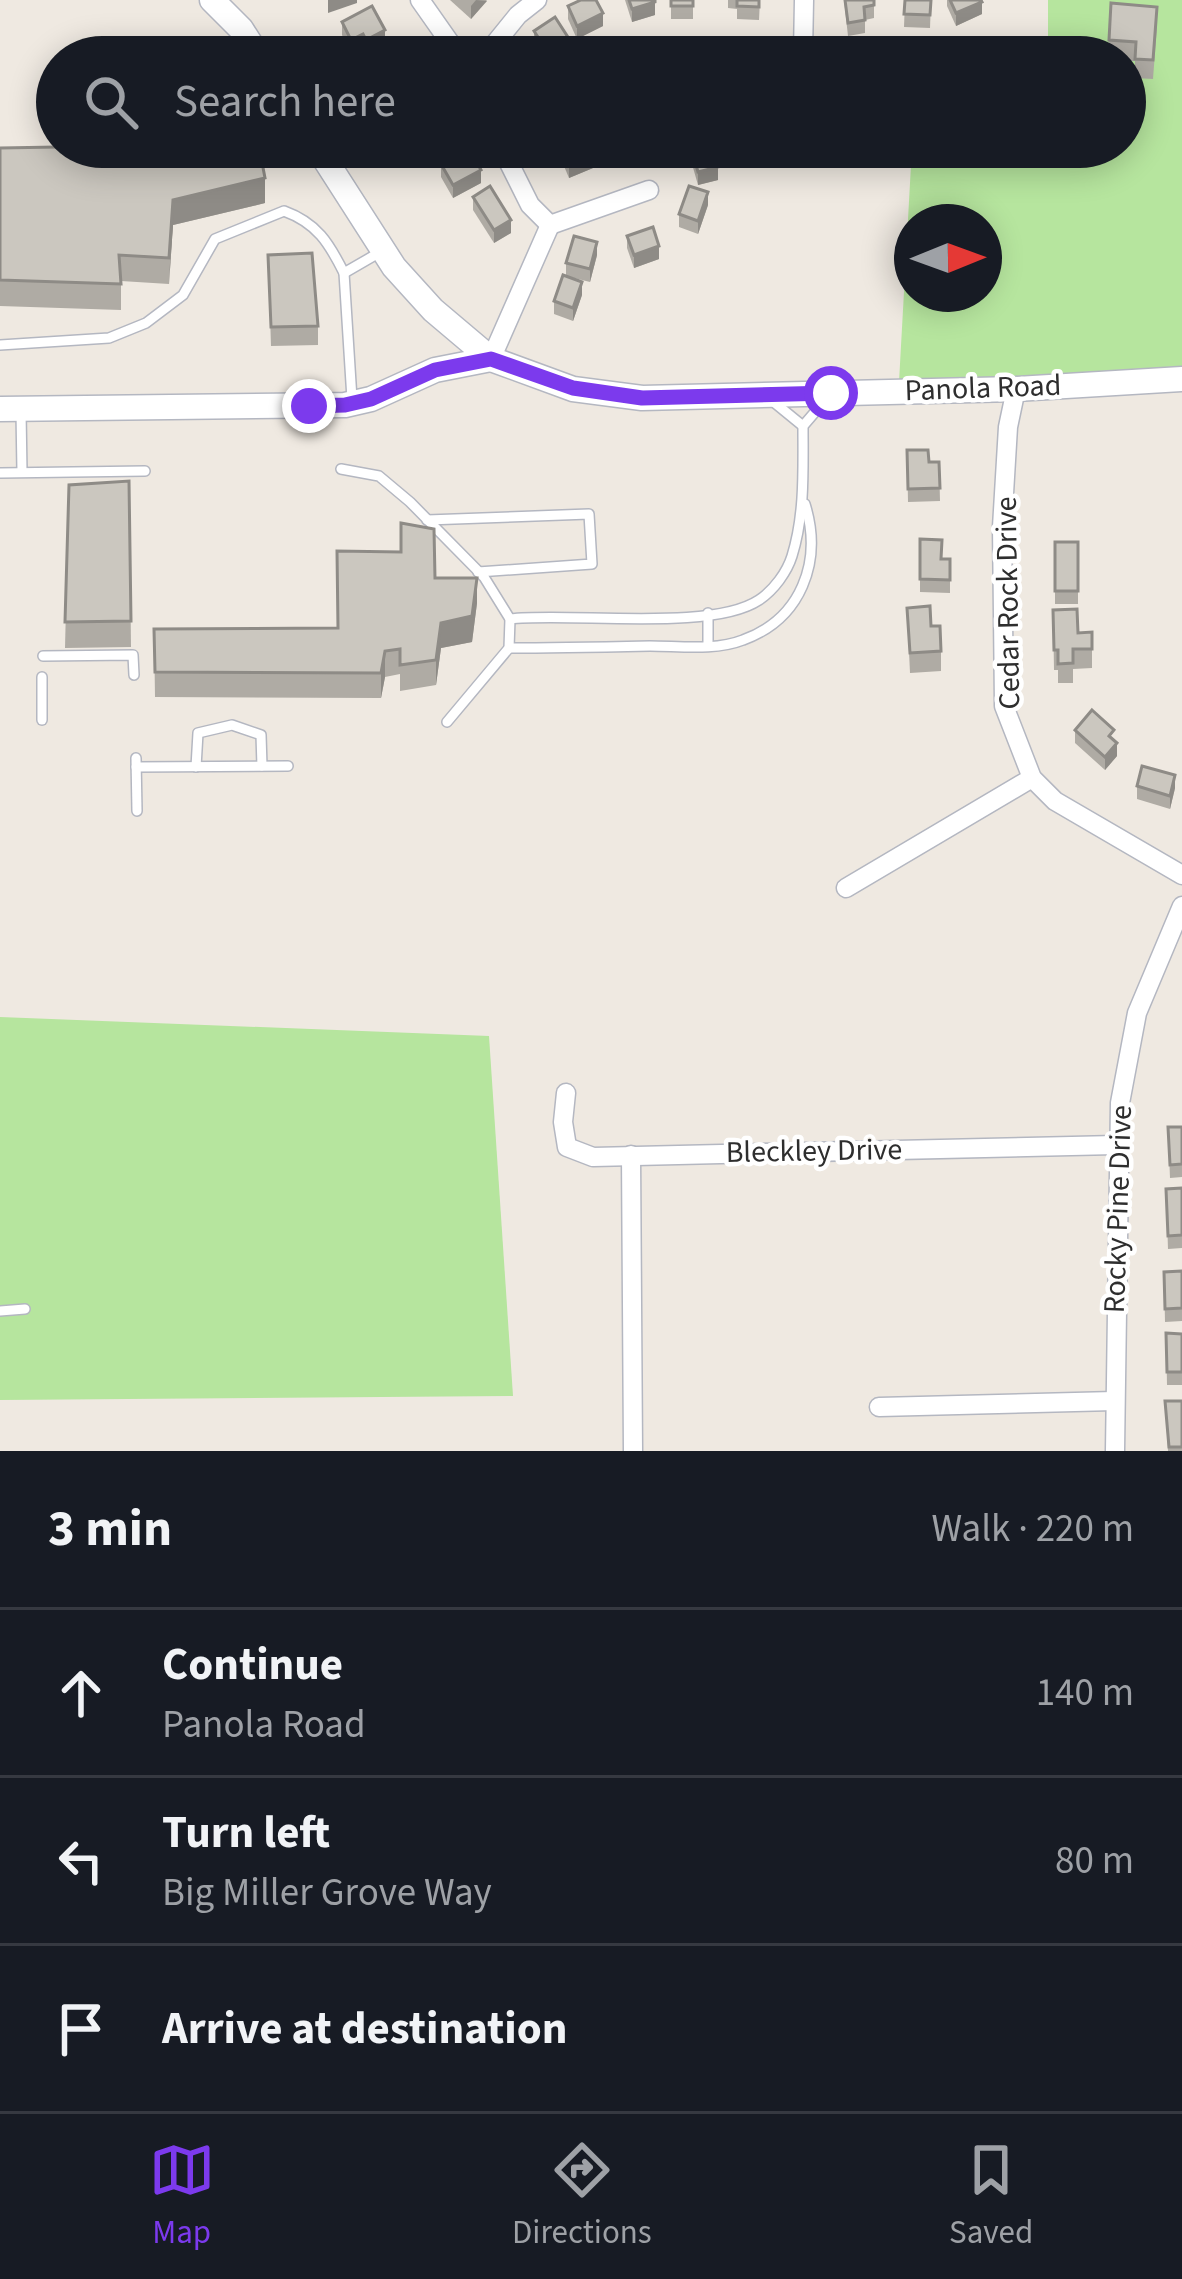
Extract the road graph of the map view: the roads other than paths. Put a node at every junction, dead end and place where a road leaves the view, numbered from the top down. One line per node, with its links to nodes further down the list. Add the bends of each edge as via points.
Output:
1 (212, 0): 5 (main road)
2 (420, 0): 6 (street)
3 (537, 0): 7 (street)
4 (805, 0): 8 (street)
5 (246, 36)
6 (445, 36)
7 (501, 36)
8 (804, 36)
9 (330, 168): 13 (main road, Panola Road)
10 (512, 168): 12 (street)
11 (649, 190): 12 (street)
12 (550, 225): 17 (street)
13 (383, 250): 14 (lane); 15 (main road, Panola Road)
14 (344, 273): 16 (lane, via 327,239 284,211 215,239 183,295 146,322 109,338); 23 (lane)
15 (455, 328): 17 (main road, Panola Road); 18 (main road)
16 (0, 345)
17 (491, 359): 18 (main road); 22 (main road, Panola Road, via 619,395)
18 (435, 370): 23 (main road)
19 (1182, 379): 20 (main road, Panola Road)
20 (1016, 388): 21 (main road, Panola Road); 45 (street, Cedar Rock Drive, via 1002,527 1004,706)
21 (831, 393): 22 (main road, Panola Road); 25 (lane)
22 (766, 395): 25 (lane)
23 (353, 403): 24 (main road)
24 (11, 409): 28 (lane)
25 (803, 427): 30 (lane)
26 (341, 470): 31 (lane, via 379,476)
27 (146, 471): 28 (lane)
28 (22, 472): 29 (lane)
29 (1, 473)
30 (803, 500): 33 (lane, via 792,559 778,582 758,601); 35 (lane, via 812,526 810,568 796,602 772,627)
31 (427, 520): 32 (lane); 32 (lane, via 590,514 592,564)
32 (478, 572): 34 (lane)
33 (708, 614): 34 (lane); 35 (lane)
34 (510, 619): 36 (lane)
35 (708, 646): 36 (lane)
36 (509, 648): 41 (lane)
37 (43, 656): 38 (lane, via 133,655)
38 (134, 675)
39 (42, 677): 40 (lane)
40 (42, 720)
41 (448, 722)
42 (196, 766): 43 (lane); 43 (lane, via 198,734 232,724 261,735); 46 (lane, via 136,763)
43 (262, 766): 44 (lane)
44 (288, 766)
45 (1032, 778): 47 (street, via 1055,801); 48 (street)
46 (137, 812)
47 (1182, 875)
48 (846, 888)
49 (1182, 905): 51 (street, Rocky Pine Drive, via 1137,1013)
50 (566, 1093): 52 (street, Bleckley Drive, via 567,1147 593,1157)
51 (1116, 1145): 52 (street, Bleckley Drive); 55 (street, Rocky Pine Drive)
52 (631, 1155): 57 (street)
53 (25, 1309): 54 (lane)
54 (0, 1311)
55 (1114, 1401): 56 (street); 58 (street, Rocky Pine Drive)
56 (879, 1406)
57 (633, 1451)
58 (1115, 1451)

